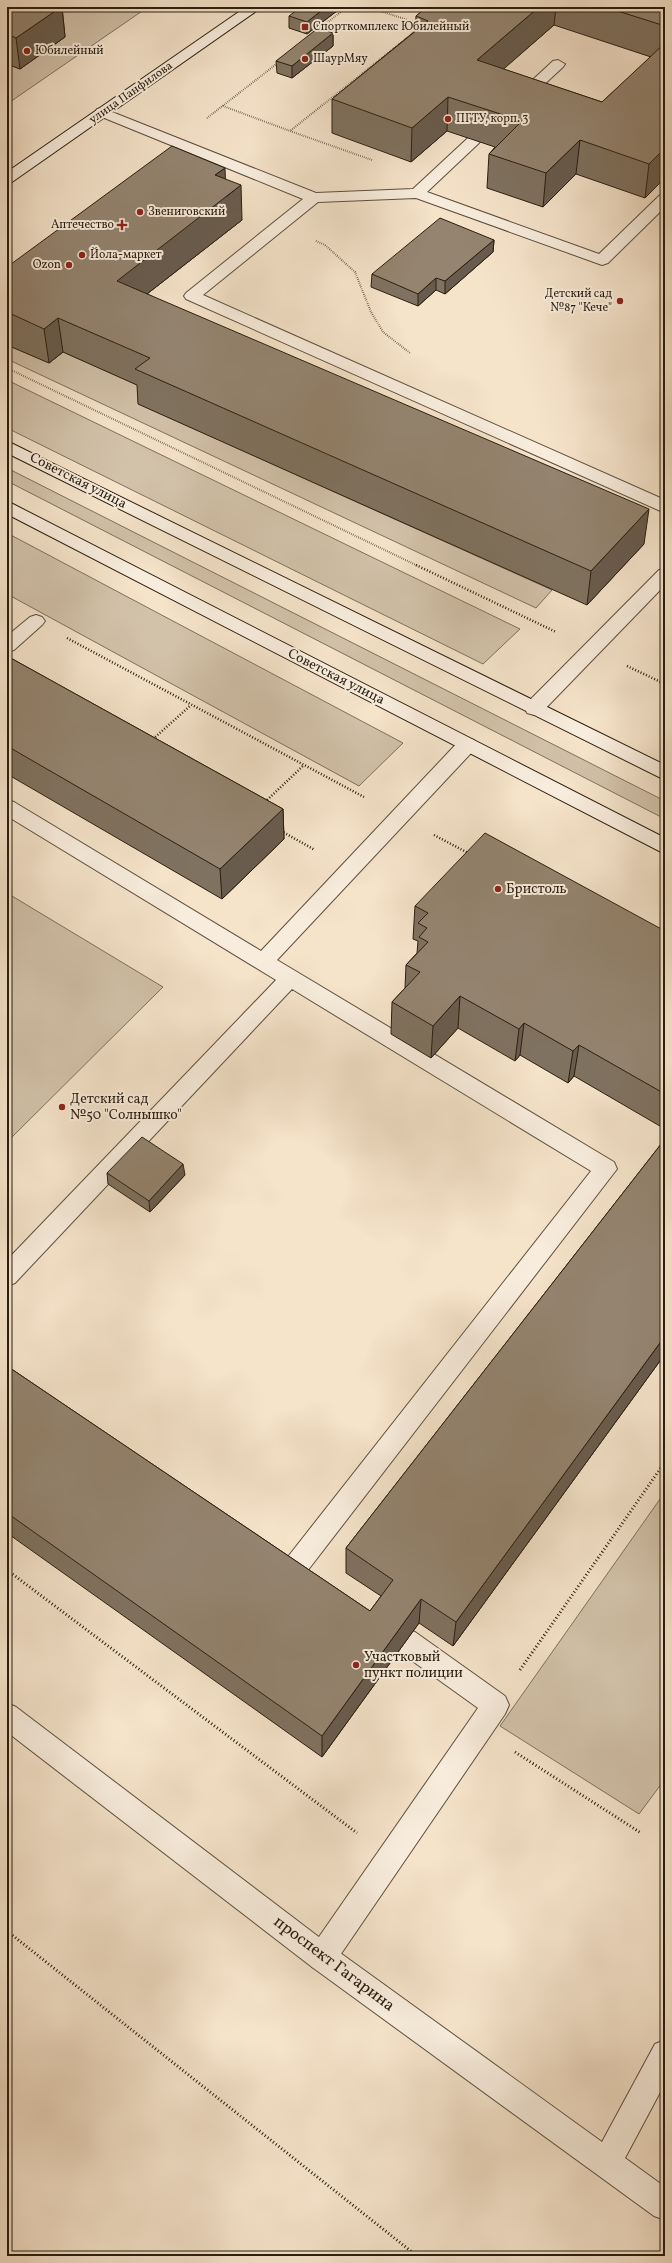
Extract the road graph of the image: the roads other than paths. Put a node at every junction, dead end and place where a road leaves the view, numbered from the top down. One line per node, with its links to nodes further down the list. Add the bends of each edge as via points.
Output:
1 (255, 7): 4 (main road, улица Панфилова)
2 (558, 64): 3 (main road)
3 (511, 107)
4 (102, 112): 6 (main road, улица Панфилова); 8 (main road)
5 (474, 140): 7 (main road)
6 (7, 179)
7 (417, 193): 8 (main road); 9 (main road, via 602,260)
8 (314, 198): 12 (main road, via 192,296)
9 (665, 198)
10 (7, 446): 16 (main road, Советская улица)
11 (7, 507): 17 (main road, Советская улица)
12 (665, 508)
13 (665, 574): 16 (main road)
14 (36, 622): 15 (main road)
15 (7, 646)
16 (534, 708): 18 (main road, Советская улица)
17 (467, 745): 20 (main road, Советская улица); 21 (main road)
18 (665, 773)
19 (7, 806): 21 (main road)
20 (665, 847)
21 (263, 962): 22 (main road)
22 (290, 978): 23 (main road); 24 (main road, via 606,1169 305,1572)
23 (7, 1276)
24 (276, 1552)
25 (406, 1642): 27 (main road, via 496,1705)
26 (7, 1716): 27 (main road, проспект Гагарина)
27 (322, 1956): 29 (main road, проспект Гагарина)
28 (665, 2054): 29 (main road)
29 (607, 2163): 30 (main road, проспект Гагарина)
30 (665, 2205)

